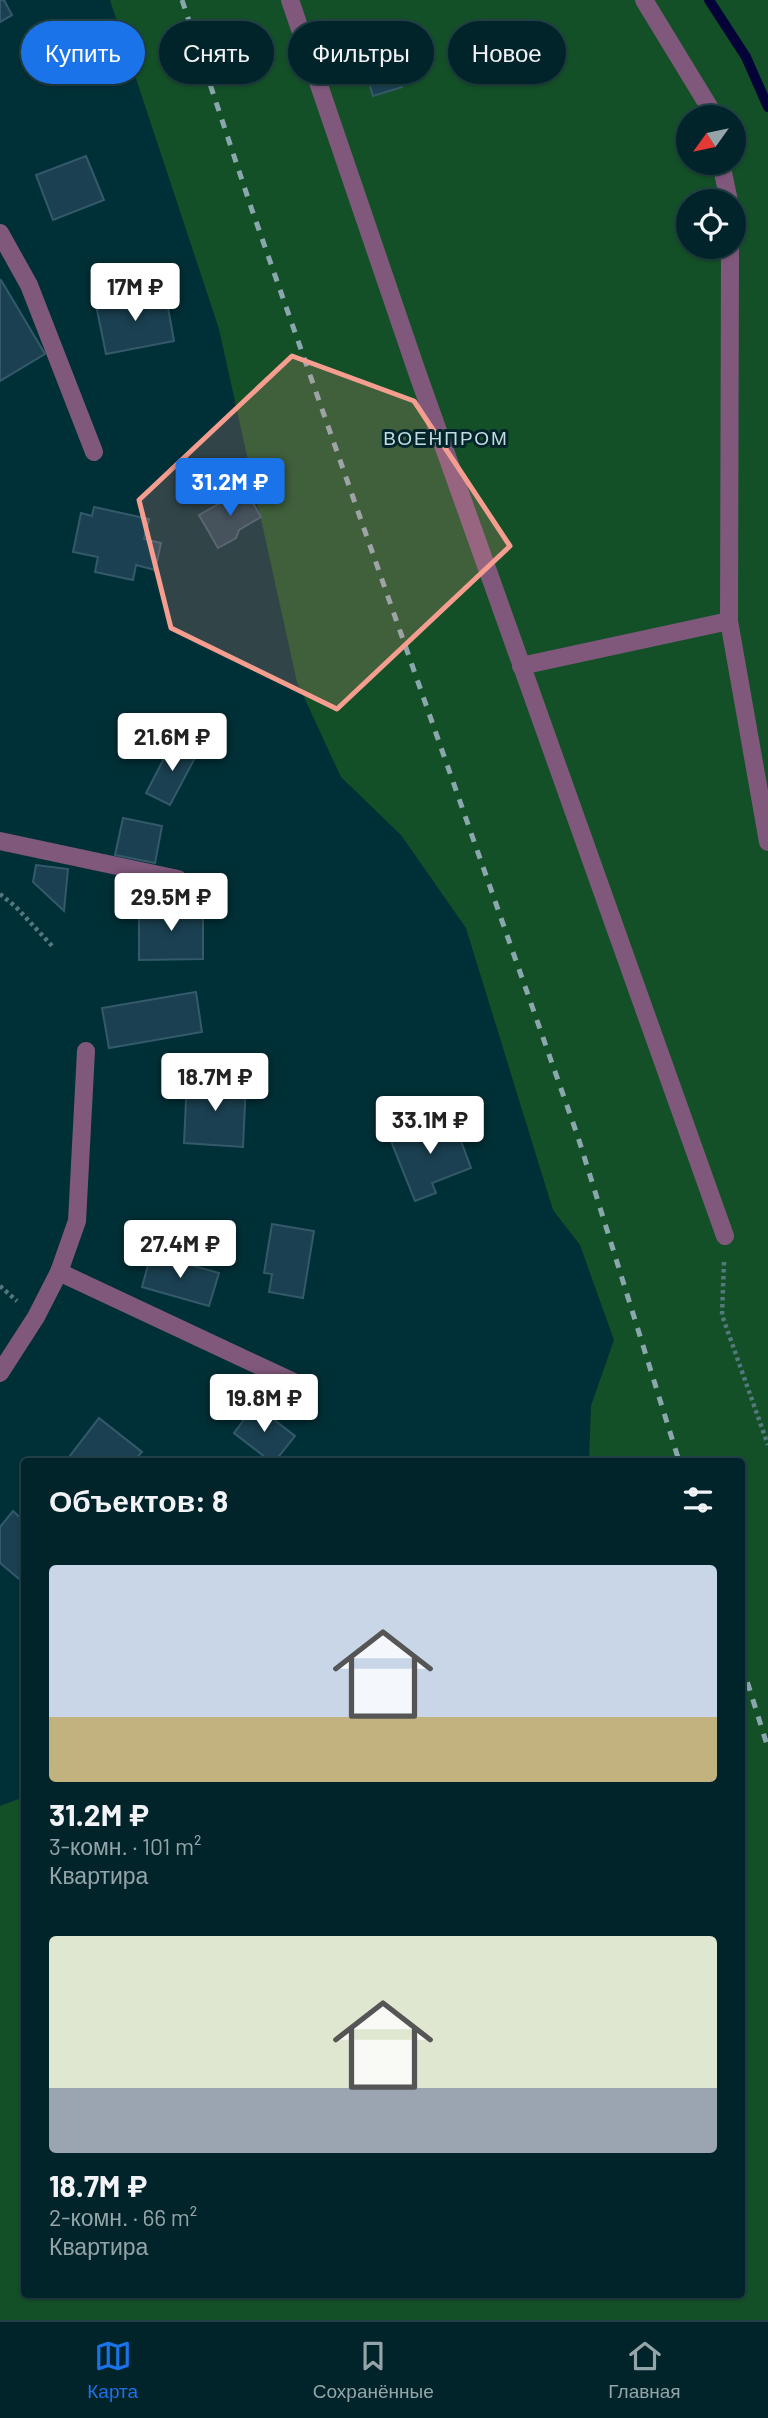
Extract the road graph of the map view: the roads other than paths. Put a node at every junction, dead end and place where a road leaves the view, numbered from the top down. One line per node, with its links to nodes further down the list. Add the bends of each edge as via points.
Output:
1 (290, 0): 8 (lane)
2 (643, 0): 3 (lane)
3 (708, 105)
4 (0, 233): 6 (lane, via 29,285)
5 (730, 259): 7 (lane)
6 (94, 452)
7 (729, 621): 8 (lane); 10 (lane)
8 (521, 666): 13 (lane)
9 (0, 841): 11 (lane)
10 (768, 842)
11 (178, 879)
12 (86, 1051): 14 (lane, via 77,1221)
13 (724, 1236)
14 (59, 1272): 15 (lane); 16 (lane)
15 (0, 1373)
16 (300, 1385)

